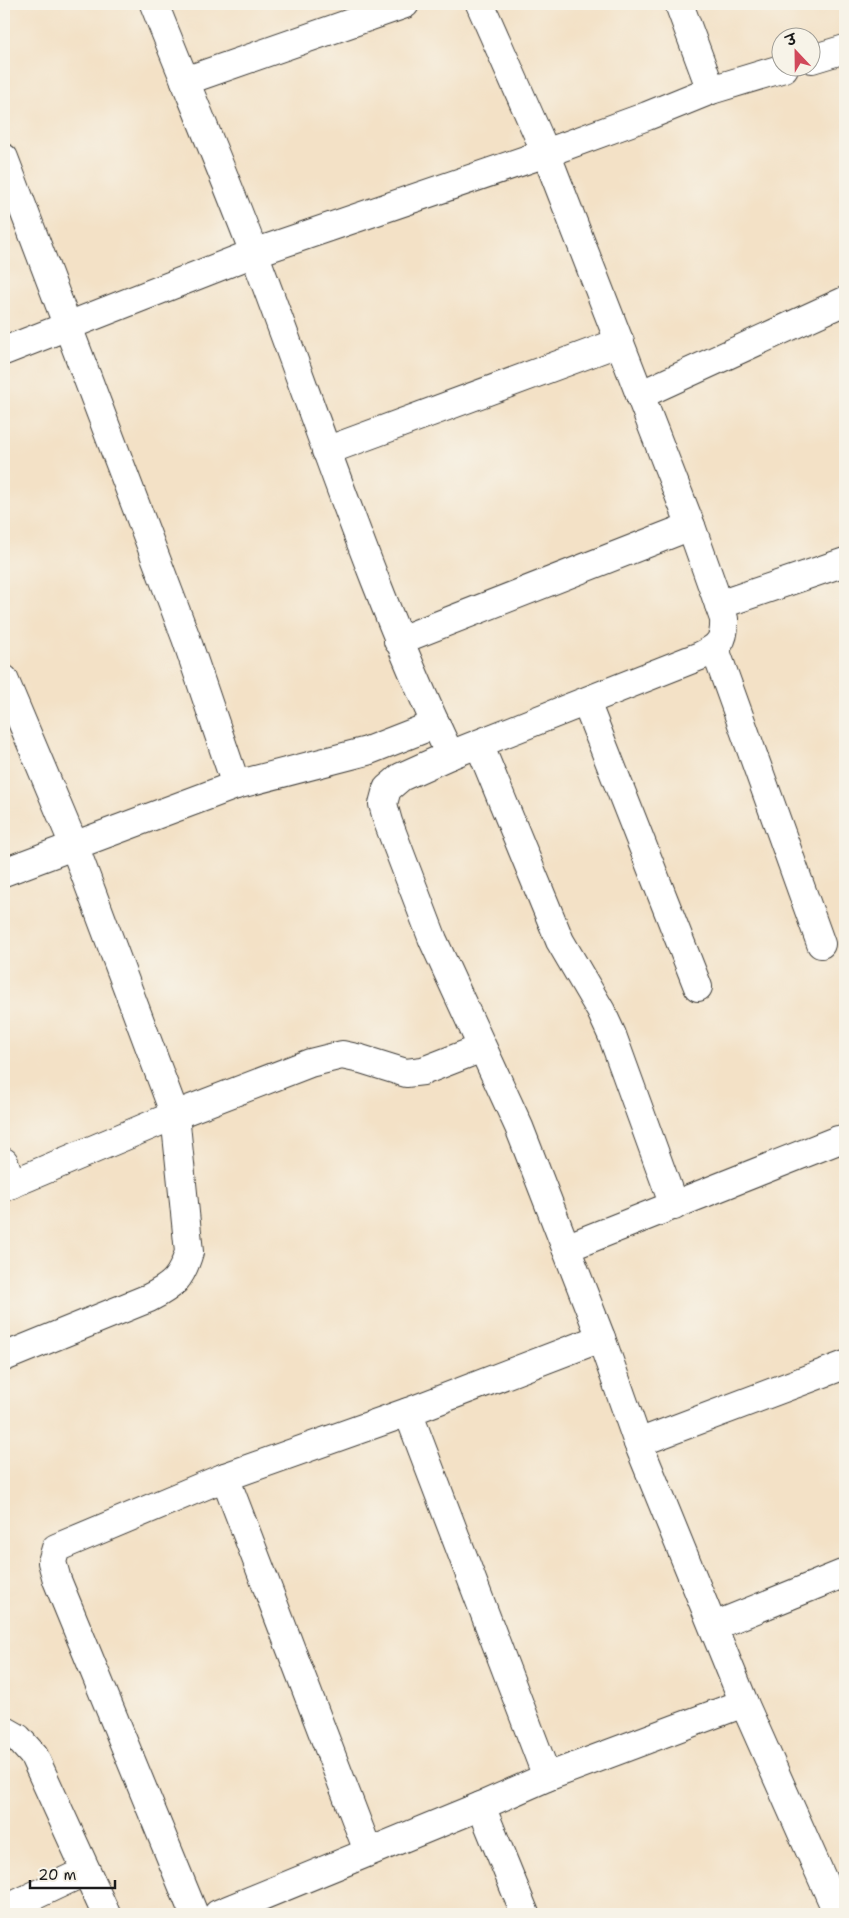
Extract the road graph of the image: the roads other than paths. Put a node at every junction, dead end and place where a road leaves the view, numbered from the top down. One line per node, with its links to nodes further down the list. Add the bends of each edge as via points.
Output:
1 (154, 4): 8 (street)
2 (405, 4): 8 (street)
3 (480, 4): 10 (street)
4 (679, 4): 9 (street)
5 (845, 48): 6 (street)
6 (822, 56)
7 (772, 72): 9 (street)
8 (185, 82): 12 (street)
9 (711, 90): 10 (street)
10 (546, 153): 12 (street); 15 (street)
11 (4, 158): 14 (street)
12 (254, 253): 14 (street); 18 (street)
13 (845, 301): 17 (street)
14 (66, 325): 16 (street); 29 (street, via 186,638)
15 (620, 342): 17 (street); 18 (street)
16 (4, 351)
17 (640, 395): 19 (street)
18 (326, 451): 22 (street)
19 (691, 526): 21 (street); 22 (street)
20 (845, 562): 21 (street)
21 (719, 605): 23 (street, via 725,634)
22 (398, 641): 26 (street)
23 (715, 649): 25 (street); 32 (street)
24 (4, 678): 30 (street)
25 (586, 702): 27 (street); 33 (street)
26 (436, 724): 28 (street); 29 (street, via 366,751)
27 (479, 744): 28 (street); 38 (street, via 560,941 612,1035)
28 (450, 755): 34 (street, via 401,777 387,789 384,804 433,940)
29 (236, 785): 30 (street)
30 (74, 845): 31 (street); 35 (street)
31 (4, 872)
32 (820, 944)
33 (698, 987)
34 (482, 1048): 35 (street, via 423,1071 406,1073 342,1055 310,1063); 39 (street, via 519,1127)
35 (175, 1115): 37 (street); 41 (street, via 190,1252 184,1269 171,1286 149,1298)
36 (838, 1140): 38 (street)
37 (7, 1178)
38 (674, 1206): 39 (street)
39 (566, 1248): 40 (street)
40 (601, 1338): 43 (street); 44 (street)
41 (4, 1357)
42 (845, 1365): 44 (street)
43 (408, 1412): 45 (street); 50 (street)
44 (638, 1443): 47 (street)
45 (225, 1477): 52 (street); 56 (street, via 56,1548 52,1562)
46 (845, 1573): 47 (street)
47 (714, 1626): 48 (street)
48 (744, 1703): 50 (street); 59 (street)
49 (4, 1730): 53 (street, via 18,1738 34,1756)
50 (547, 1777): 51 (street)
51 (481, 1806): 52 (street); 58 (street)
52 (368, 1851): 57 (street)
53 (86, 1872): 54 (street); 55 (street)
54 (4, 1910)
55 (106, 1914)
56 (194, 1914)
57 (218, 1914)
58 (524, 1914)
59 (838, 1914)

